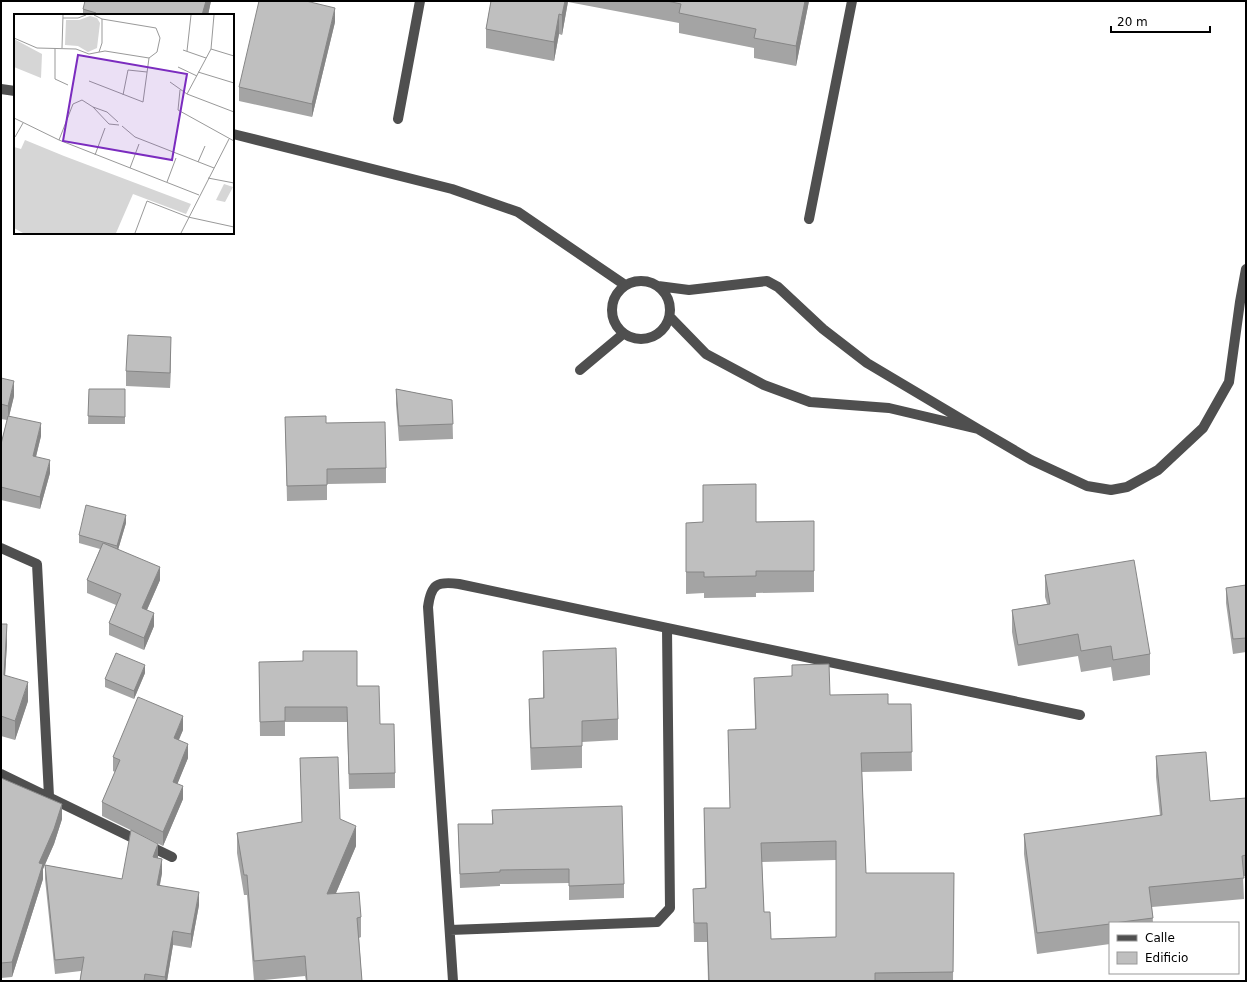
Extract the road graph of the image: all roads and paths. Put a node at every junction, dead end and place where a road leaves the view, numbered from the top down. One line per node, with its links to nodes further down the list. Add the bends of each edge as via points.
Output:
1 (420, 1): 5 (street)
2 (852, 1): 7 (street)
3 (1, 89): 4 (street)
4 (14, 91)
5 (398, 119)
6 (234, 134): 9 (street, via 452,189 518,212)
7 (809, 219)
8 (1246, 269): 14 (street, via 1229,382 1203,428 1158,470 1126,487 1111,490 1088,486 1031,460)
9 (625, 284): 10 (street, via 636,281); 12 (street, via 612,303 611,315 615,326)
10 (658, 286): 11 (street, via 668,300); 14 (street, via 689,290 767,281 778,287 822,329 867,363)
11 (670, 317): 12 (street, via 665,328 656,336 633,339); 14 (street, via 706,354 764,385 810,402 889,408)
12 (623, 334): 13 (street)
13 (580, 370)
14 (978, 429)
15 (1, 548): 19 (street, via 37,564)
16 (667, 628): 17 (street); 21 (street, via 670,908 657,922); 21 (street, via 459,584 442,584 431,591 428,607)
17 (1080, 715)
18 (1, 774): 19 (street)
19 (48, 796): 20 (street)
20 (172, 858)
21 (450, 930): 22 (street)
22 (453, 981)

